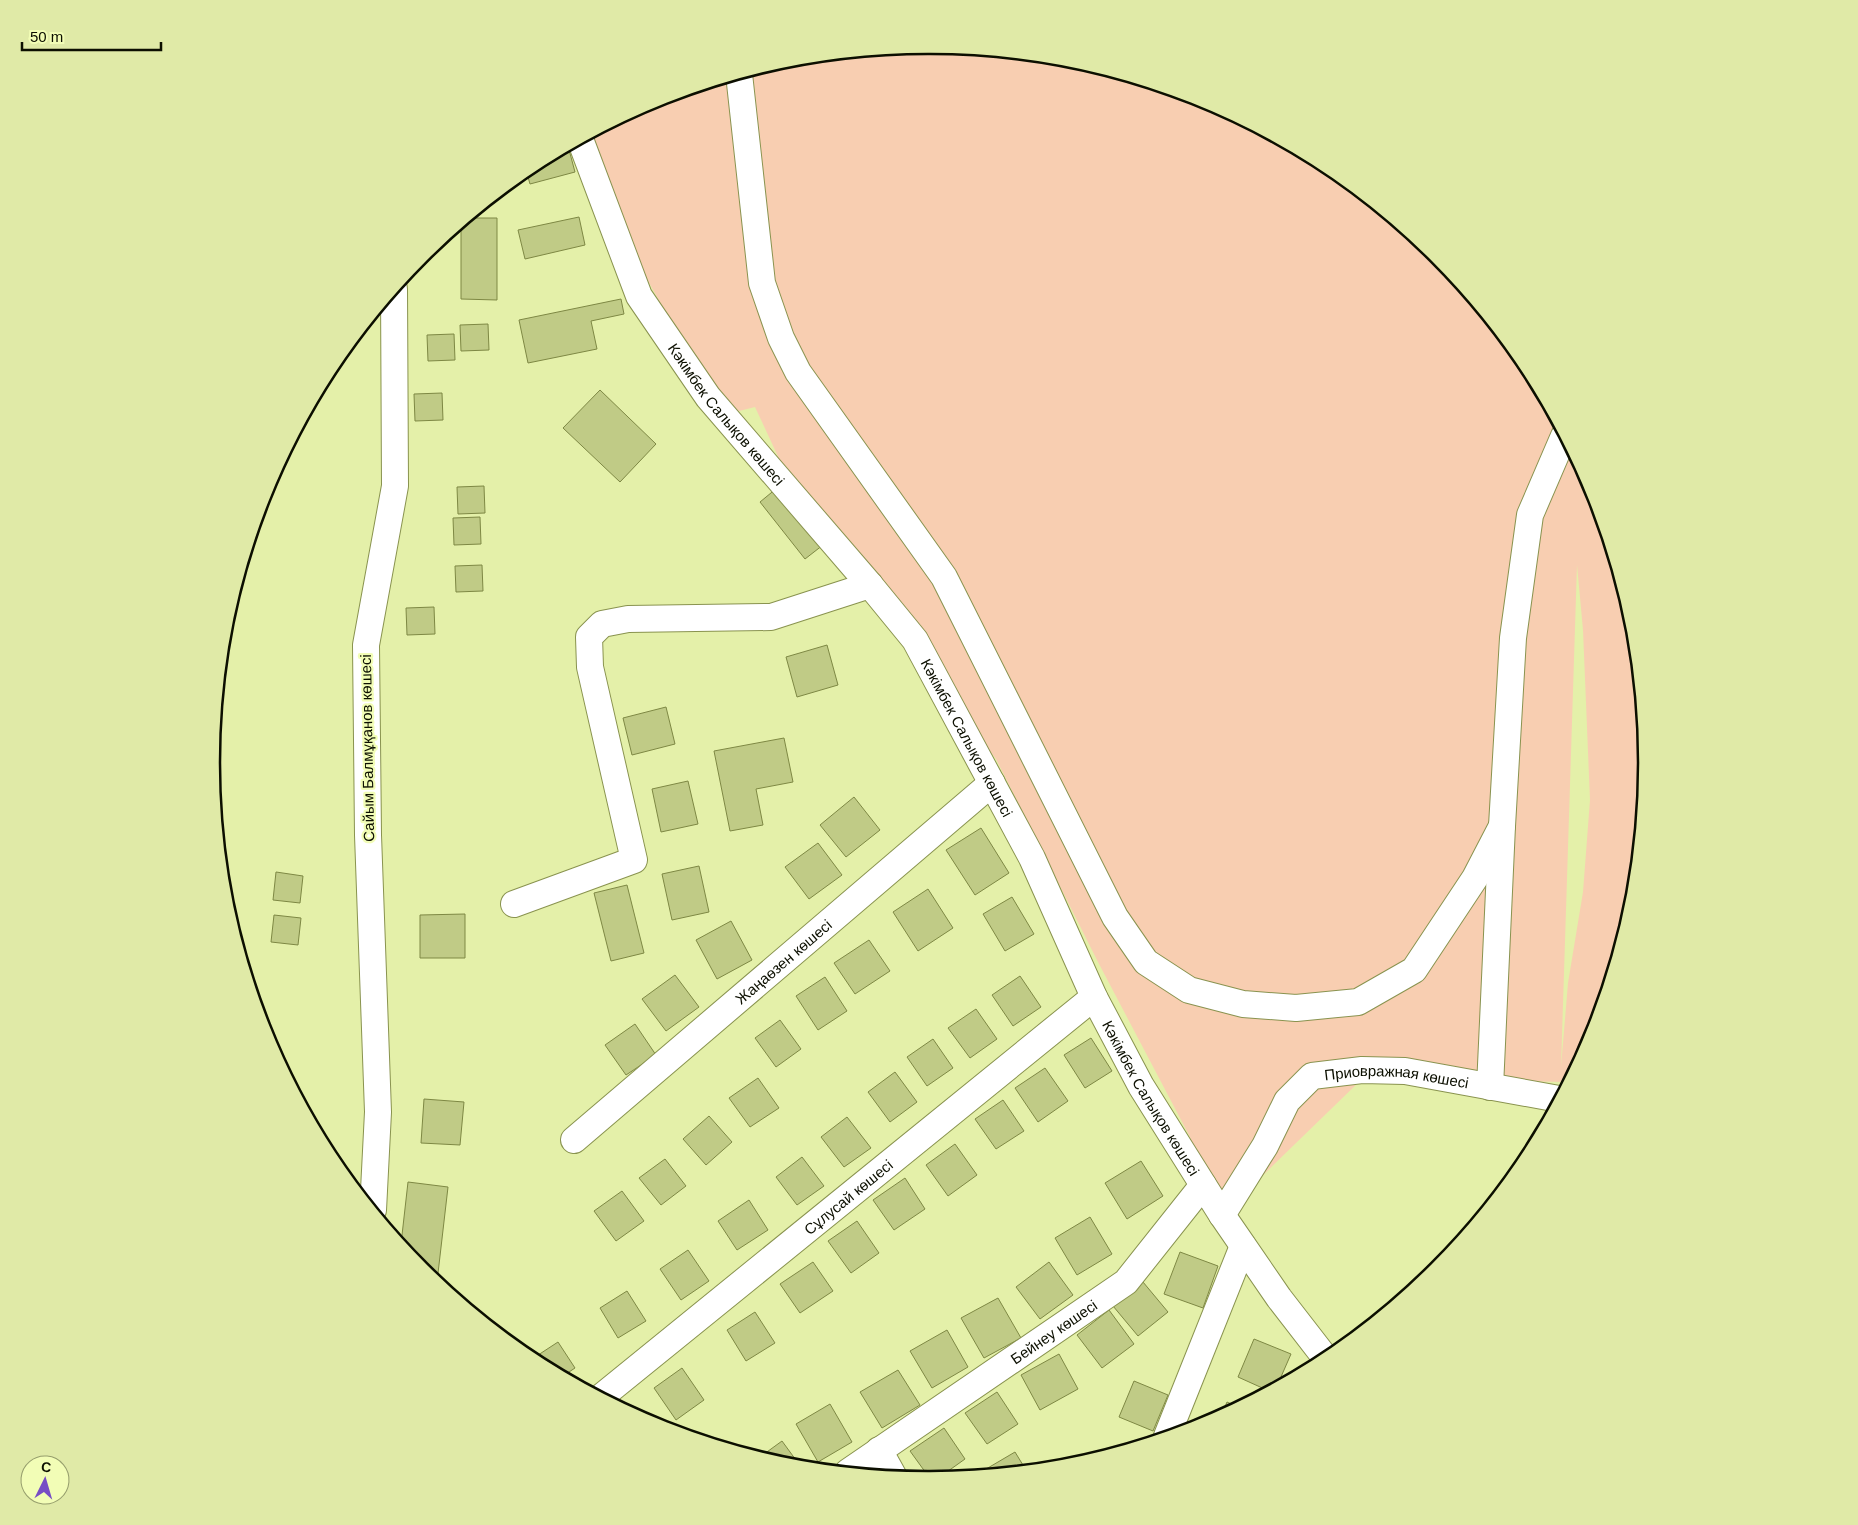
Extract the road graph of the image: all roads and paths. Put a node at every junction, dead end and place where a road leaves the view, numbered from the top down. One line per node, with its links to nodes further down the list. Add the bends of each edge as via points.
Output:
1 (740, 80): 7 (street, via 762,284 781,338 798,372 944,577 1115,917 1146,962 1189,990 1243,1004 1296,1008 1358,1002 1414,970 1475,878)
2 (582, 145): 5 (street, Кәкімбек Салықов көшесі, via 639,296 708,397)
3 (394, 297): 14 (street, Сайым Балмұқанов көшесі, via 395,486 366,645 368,835 378,1112)
4 (1561, 442): 7 (street, via 1530,514 1513,638)
5 (870, 585): 6 (street, Кәкімбек Салықов көшесі, via 915,640); 8 (street, via 771,617 628,619 602,624 589,637 590,667 634,860)
6 (992, 783): 9 (street, Кәкімбек Салықов көшесі, via 1032,858); 12 (street, Жаңаөзен көшесі)
7 (1502, 826): 10 (street)
8 (514, 904)
9 (1094, 997): 13 (street, Кәкімбек Салықов көшесі, via 1141,1086); 18 (street, Сұлусай көшесі)
10 (1490, 1086): 11 (street, Приовражная көшесі); 15 (street, Приовражная көшесі, via 1405,1071 1362,1070 1312,1076 1287,1102 1265,1146)
11 (1553, 1098)
12 (574, 1140)
13 (1203, 1185): 15 (street, Кәкімбек Салықов көшесі); 20 (street, Бейнеу көшесі, via 1126,1282)
14 (373, 1202)
15 (1222, 1215): 16 (street, Кәкімбек Салықов көшесі)
16 (1243, 1246): 17 (street, Кәкімбек Салықов көшесі); 19 (street)
17 (1322, 1353)
18 (606, 1393)
19 (1170, 1429)
20 (879, 1450): 21 (street, Бейнеу көшесі); 22 (street)
21 (855, 1467)
22 (891, 1470)

